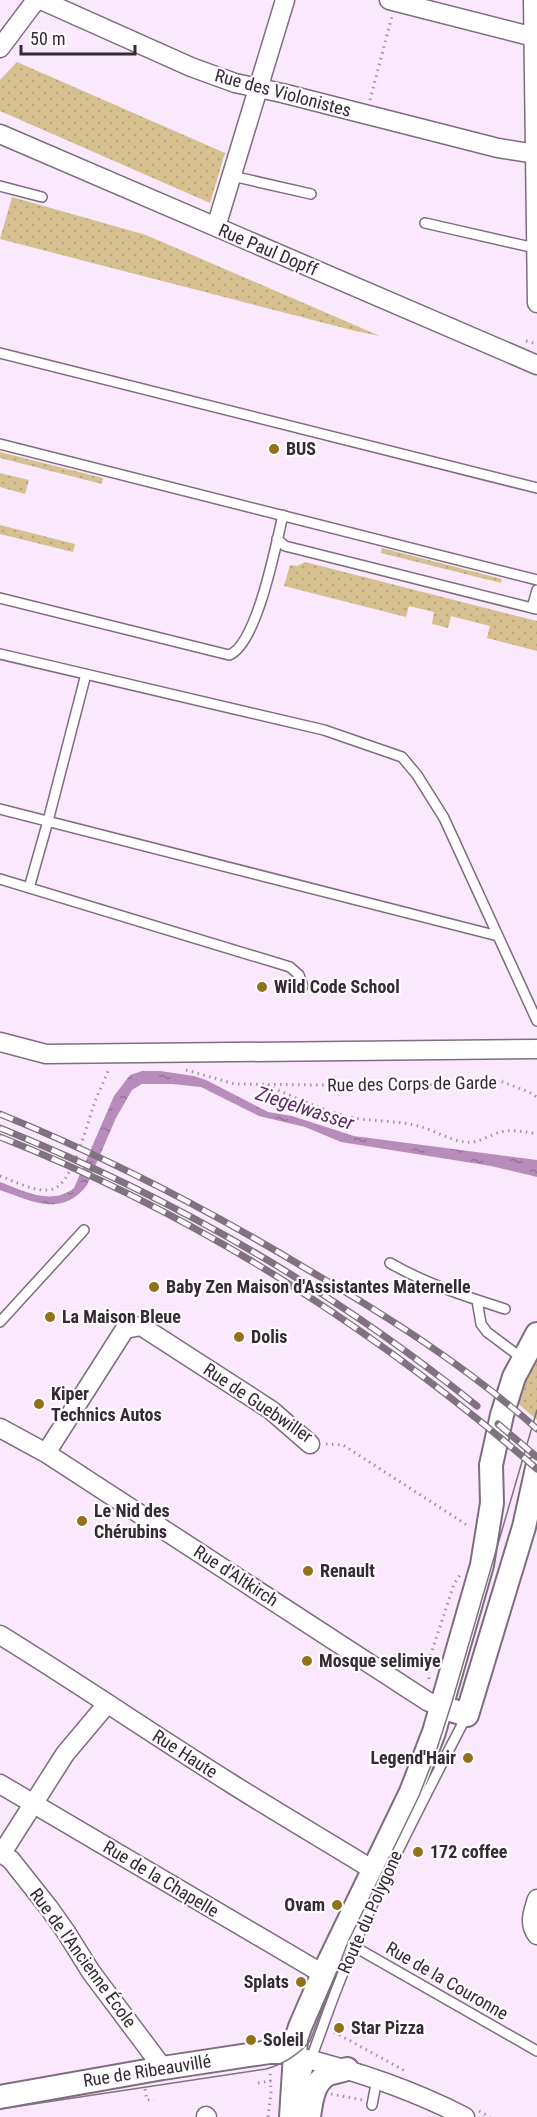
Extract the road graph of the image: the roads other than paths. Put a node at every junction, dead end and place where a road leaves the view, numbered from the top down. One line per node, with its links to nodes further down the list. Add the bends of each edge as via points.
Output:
1 (38, 0): 6 (street); 8 (street, Rue des Violonistes, via 190,67)
2 (285, 0): 8 (street)
3 (533, 0): 5 (street)
4 (392, 1): 5 (street)
5 (534, 37): 7 (street)
6 (0, 48)
7 (536, 74): 10 (street)
8 (258, 89): 10 (street, Rue des Violonistes); 11 (street)
9 (0, 134): 16 (street, Rue Paul Dopff)
10 (536, 154): 17 (street)
11 (232, 176): 13 (lane); 16 (street)
12 (0, 186): 14 (lane)
13 (310, 194)
14 (42, 197)
15 (425, 223): 17 (lane)
16 (216, 227): 21 (street, Rue Paul Dopff)
17 (536, 248): 18 (street)
18 (537, 303)
19 (533, 350): 21 (street)
20 (0, 353): 23 (lane)
21 (537, 365)
22 (0, 444): 24 (lane)
23 (537, 488)
24 (283, 515): 25 (lane); 26 (lane)
25 (277, 539): 28 (lane, via 255,620 240,647 229,656); 29 (lane, via 285,546)
26 (537, 580)
27 (537, 590): 29 (lane)
28 (0, 598)
29 (535, 609)
30 (0, 654): 31 (lane)
31 (86, 674): 33 (lane); 36 (lane, via 324,730 402,757 444,818)
32 (0, 809): 33 (lane)
33 (48, 821): 35 (lane); 36 (lane)
34 (0, 879): 35 (lane)
35 (29, 888): 37 (lane, via 290,967)
36 (498, 936): 38 (lane)
37 (303, 986)
38 (537, 1021)
39 (0, 1042): 40 (street, Rue des Corps de Garde, via 46,1054)
40 (537, 1049)
41 (84, 1230): 45 (lane)
42 (390, 1263): 43 (lane, via 414,1277)
43 (477, 1300): 44 (lane); 47 (lane, via 481,1324 487,1332)
44 (505, 1309)
45 (0, 1322)
46 (537, 1334): 47 (street, Route du Polygone)
47 (523, 1359): 52 (street, Route du Polygone, via 493,1453)
48 (0, 1428): 50 (street, Rue d'Altkirch)
49 (310, 1443): 50 (street, Rue de Guebwiller, via 271,1410 141,1326 125,1329)
50 (46, 1453): 56 (street, Rue d'Altkirch)
51 (537, 1468): 53 (street, Route du Polygone)
52 (492, 1503): 53 (street); 56 (street, Route du Polygone, via 482,1565)
53 (530, 1532): 57 (street, Route du Polygone)
54 (0, 1635): 55 (street, Rue Haute)
55 (107, 1704): 59 (street, via 65,1754); 61 (street, Rue Haute)
56 (434, 1704): 57 (street); 61 (street, Route du Polygone, via 422,1766)
57 (466, 1715): 64 (lane, Route du Polygone)
58 (0, 1784): 59 (street, Rue de la Chapelle)
59 (33, 1803): 60 (street); 65 (street, Rue de la Chapelle)
60 (1, 1852): 68 (street, Rue de l'Ancienne École, via 66,1932)
61 (373, 1870): 64 (street, Route du Polygone)
62 (537, 1899): 63 (street, via 531,1918)
63 (537, 1935)
64 (347, 1942): 65 (street, Route du Polygone); 66 (lane, Rue de la Couronne); 67 (lane, Route du Polygone)
65 (323, 1974): 67 (street, Route du Polygone, via 300,2027)
66 (537, 2051)
67 (302, 2057): 68 (street, Rue de Ribeauvillé, via 269,2052); 69 (street); 73 (street, Route du Polygone, via 283,2094); 74 (street, Route du Polygone); 75 (lane, Route du Polygone)
68 (163, 2068): 71 (street, Rue de Ribeauvillé)
69 (347, 2069): 70 (street); 76 (street, via 327,2075 318,2085 311,2098)
70 (377, 2079): 72 (lane); 77 (street)
71 (0, 2097)
72 (372, 2103)
73 (281, 2117)
74 (291, 2117)
75 (298, 2117)
76 (309, 2117)
77 (465, 2117)

